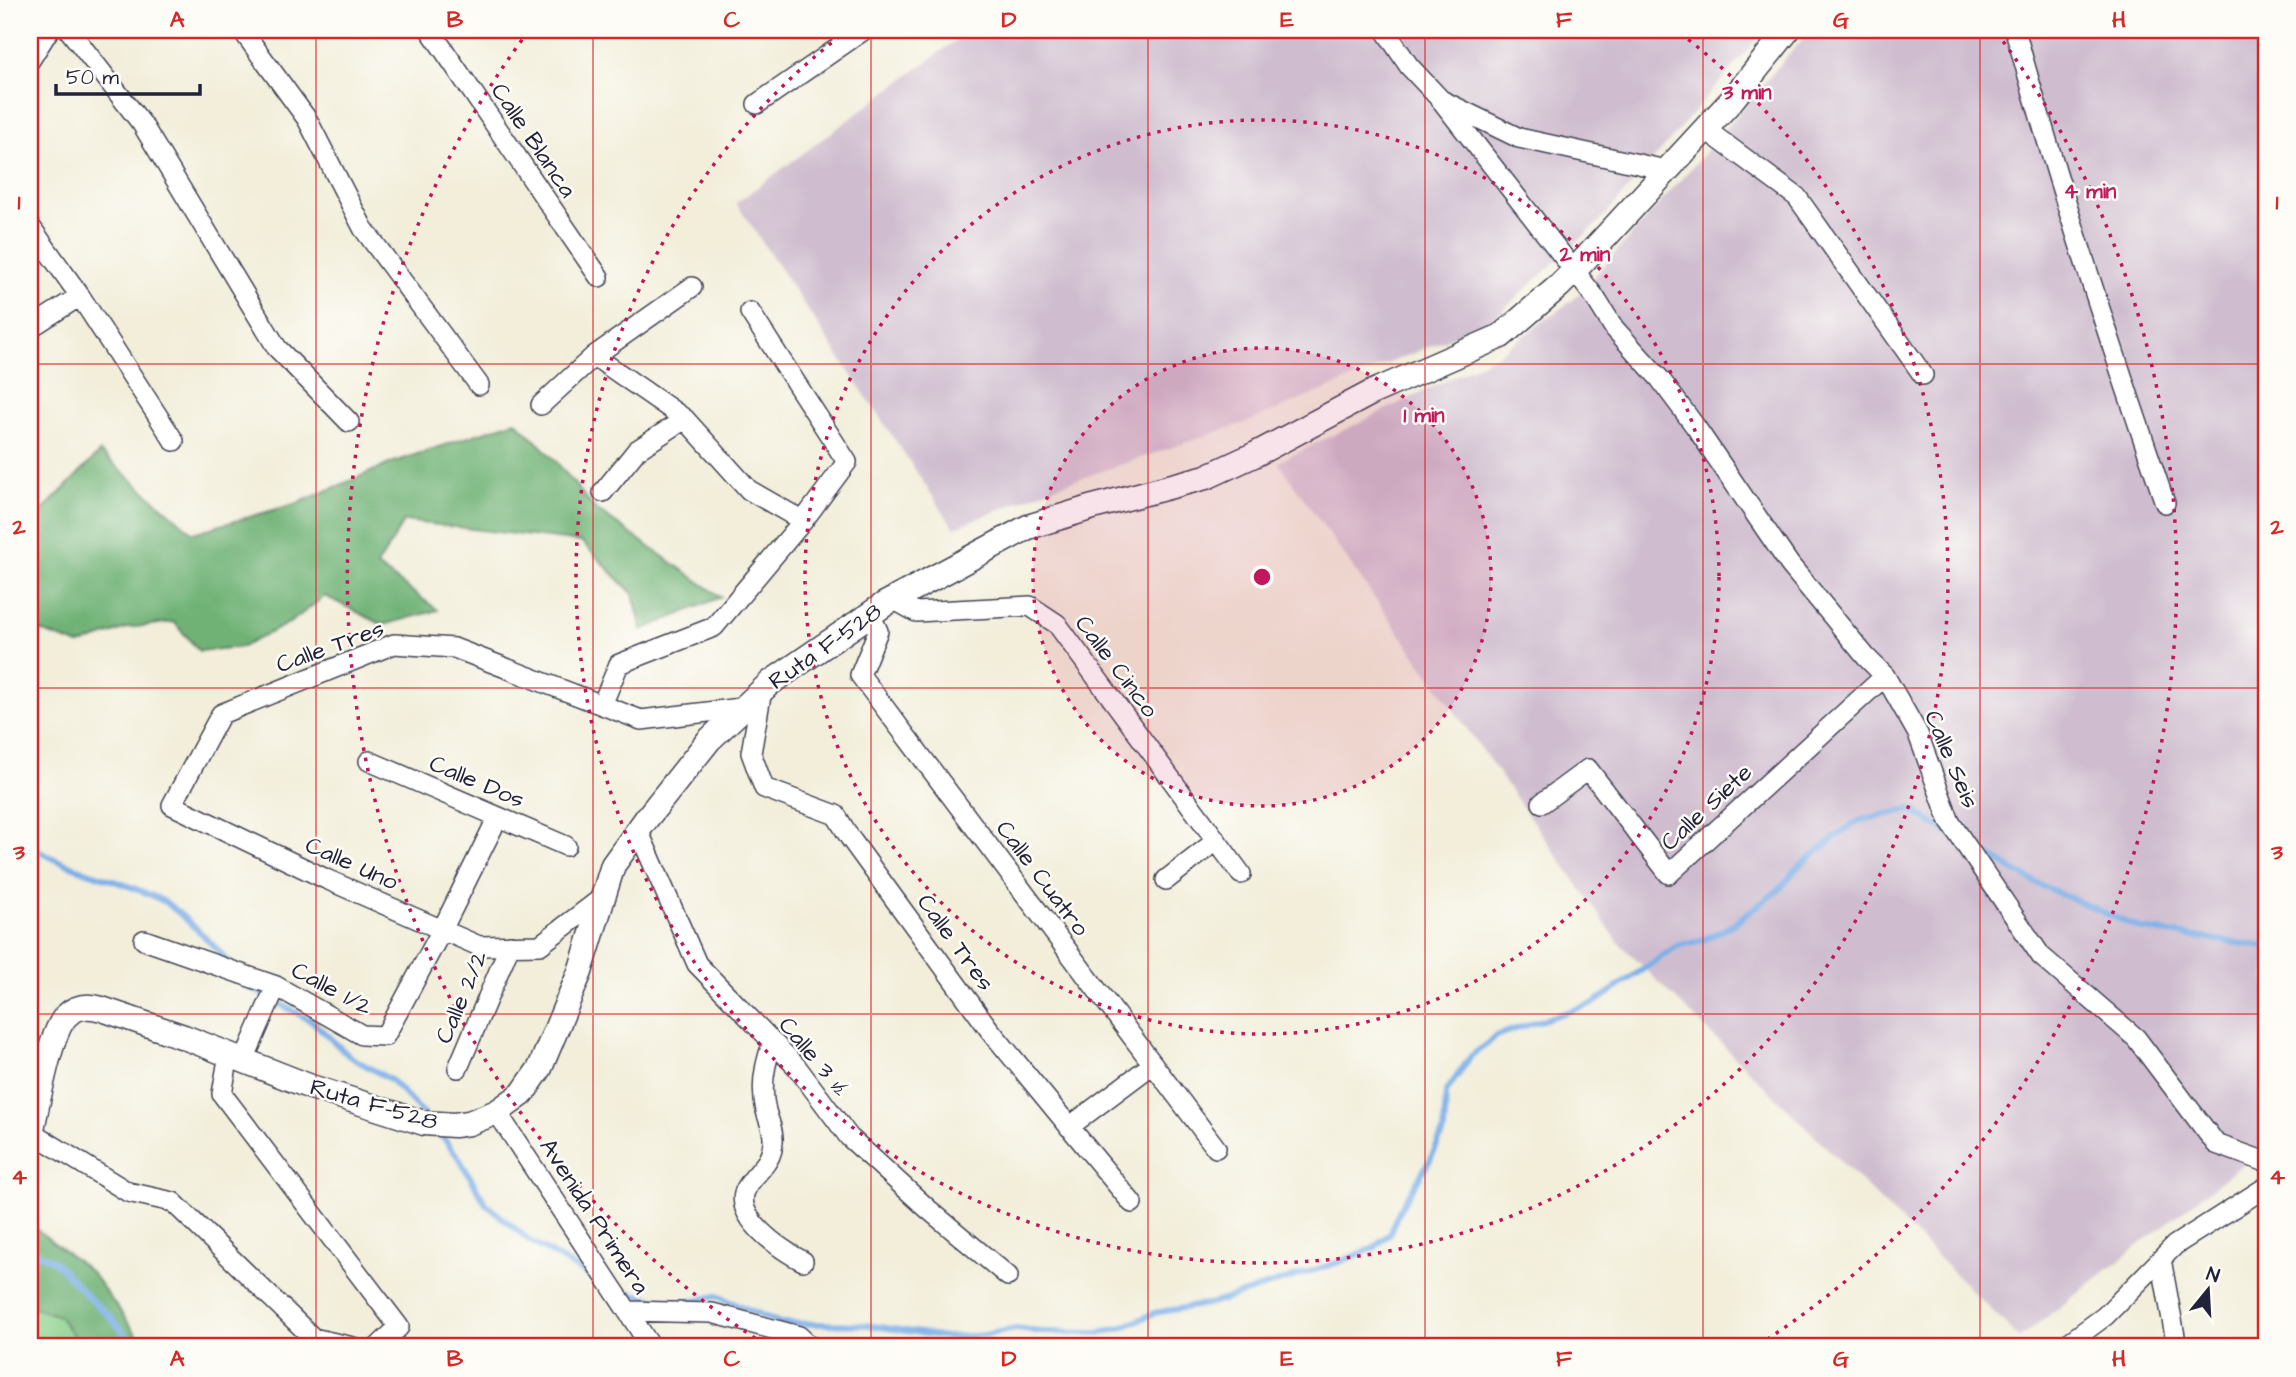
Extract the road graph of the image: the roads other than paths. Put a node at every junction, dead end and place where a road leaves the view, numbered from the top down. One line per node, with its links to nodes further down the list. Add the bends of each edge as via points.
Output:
1 (49, 30): 9 (street)
2 (69, 30): 26 (street, via 142,124 277,348)
3 (242, 30): 23 (street, via 307,119 363,228)
4 (430, 30): 16 (street, Calle Blanca)
5 (863, 30): 11 (street)
6 (1385, 30): 10 (street, Calle Seis, via 1409,66)
7 (1788, 30): 12 (main road, Ruta F-528)
8 (2015, 30): 29 (street, via 2046,145)
9 (30, 60)
10 (1441, 100): 13 (street, via 1519,138); 15 (street, Calle Seis)
11 (757, 104)
12 (1705, 129): 13 (main road, Ruta F-528); 22 (street, via 1797,197)
13 (1666, 170): 15 (main road, Ruta F-528)
14 (30, 226): 18 (street)
15 (1574, 271): 31 (main road, Ruta F-528, via 1501,335 1373,392 1256,454 1206,477 1028,527); 33 (street, Calle Seis, via 1614,328 1688,417 1790,565)
16 (599, 277)
17 (692, 287): 21 (street)
18 (80, 296): 20 (street); 27 (street)
19 (750, 312): 30 (street, via 847,462)
20 (30, 328)
21 (594, 356): 24 (street); 25 (street)
22 (1923, 375)
23 (479, 384)
24 (541, 405)
25 (685, 419): 28 (street, via 637,450); 30 (street, via 749,490)
26 (349, 422)
27 (174, 441)
28 (603, 492)
29 (2165, 503)
30 (803, 521): 34 (street, via 714,627 619,664)
31 (893, 599): 32 (main road, Ruta F-528); 41 (street, Calle Cinco, via 916,611 1030,606 1057,624)
32 (874, 623): 36 (main road, Ruta F-528, via 762,690); 52 (street, Calle Cuatro, via 860,675)
33 (1885, 676): 38 (street, Calle Siete, via 1669,874 1588,769); 58 (street, Calle Seis, via 1919,734 1950,822 2041,956 2136,1038 2216,1144)
34 (602, 705): 35 (street, Calle Tres, via 454,648 394,644); 36 (street, Calle Tres, via 641,720)
35 (221, 714): 46 (street, Calle Uno, via 172,805)
36 (749, 716): 40 (main road, Ruta F-528, via 709,740); 55 (street, Calle Tres, via 751,753 764,788 836,815 989,1029)
37 (369, 761): 39 (street, Calle Dos)
38 (1542, 803)
39 (498, 817): 42 (street, Calle Dos); 46 (street, Calle 1/2)
40 (638, 830): 45 (main road, Ruta F-528, via 612,865); 50 (street, Calle 3 ½, via 697,964)
41 (1216, 841): 43 (street, via 1166,880); 44 (street, Calle Cinco)
42 (566, 846)
43 (1189, 862)
44 (1241, 874)
45 (603, 897): 48 (street, Calle Uno, via 540,945); 54 (main road, Ruta F-528, via 580,972 540,1068 522,1094)
46 (442, 930): 48 (street, Calle Uno, via 479,946); 49 (street, Calle 1/2, via 385,1036 362,1035)
47 (144, 940): 49 (street, Calle 1/2)
48 (510, 945): 53 (street, Calle 2/2)
49 (276, 986): 51 (street)
50 (773, 1042): 62 (street, via 763,1085 774,1136 772,1154 745,1190 743,1201 765,1236); 63 (street, Calle 3 ½, via 849,1137)
51 (237, 1057): 54 (main road, Ruta F-528, via 311,1087 424,1123 462,1124); 56 (main road, Ruta F-528, via 102,1009 81,1007 68,1014 60,1026); 66 (street, via 222,1094 399,1328)
52 (1153, 1064): 55 (street); 57 (street, Calle Cuatro)
53 (458, 1068)
54 (497, 1112): 64 (street, Avenida Primera)
55 (1069, 1127): 60 (street, Calle Tres)
56 (30, 1134): 65 (street, via 128,1192 173,1202 313,1338)
57 (1216, 1148)
58 (2266, 1162)
59 (2266, 1187): 61 (street, via 2175,1245)
60 (1132, 1203)
61 (2161, 1259): 69 (street, via 2105,1315); 70 (street)
62 (803, 1261)
63 (1008, 1276)
64 (627, 1311): 67 (street, Avenida Primera); 68 (street, via 712,1313 799,1336)
65 (353, 1347)
66 (378, 1347)
67 (651, 1347)
68 (811, 1347)
69 (2063, 1347)
70 (2177, 1347)

